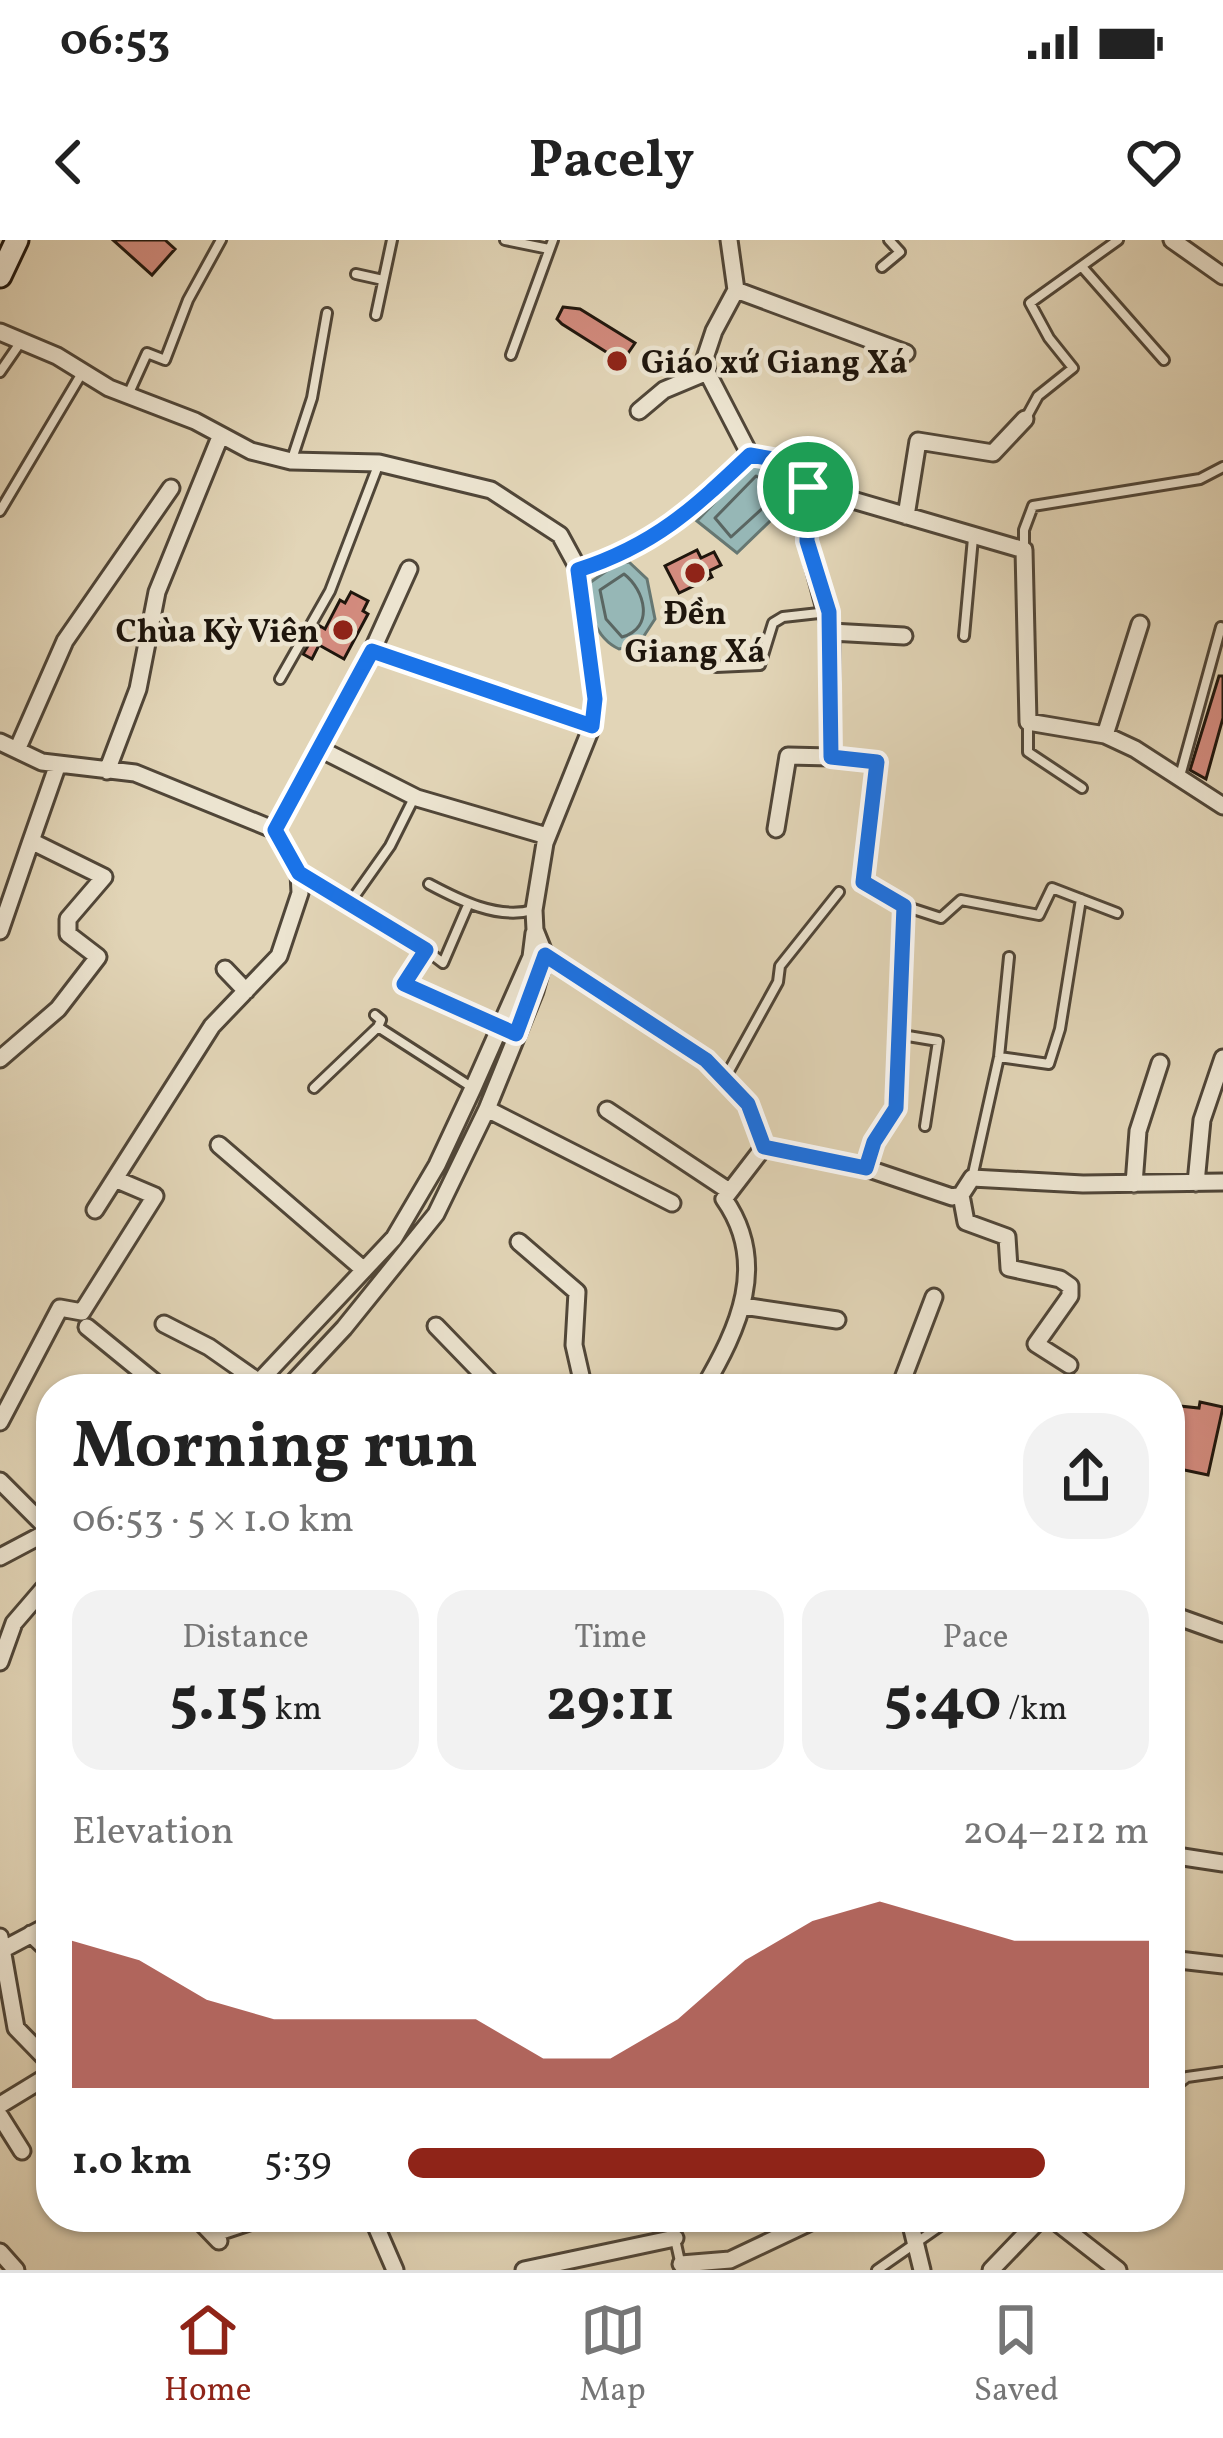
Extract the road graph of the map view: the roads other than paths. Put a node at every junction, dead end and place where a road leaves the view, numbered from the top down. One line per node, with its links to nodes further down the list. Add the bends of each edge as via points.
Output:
1 (17, 240): 13 (street)
2 (221, 240): 27 (lane, via 165,360 147,353)
3 (392, 240): 15 (lane)
4 (505, 240): 9 (lane)
5 (729, 240): 16 (street)
6 (889, 240): 10 (lane, via 900,252)
7 (1118, 240): 11 (lane)
8 (1172, 240): 14 (street)
9 (551, 244): 22 (lane)
10 (882, 267)
11 (1083, 268): 23 (lane); 29 (lane, via 1030,303 1073,368 1038,396)
12 (356, 274): 15 (lane)
13 (0, 276)
14 (1223, 276)
15 (383, 280): 18 (lane)
16 (736, 290): 21 (street); 26 (street, via 710,344)
17 (327, 313): 32 (lane)
18 (376, 314)
19 (0, 332): 20 (street)
20 (20, 343): 24 (street); 25 (lane)
21 (906, 353)
22 (511, 355)
23 (1164, 360)
24 (83, 370): 27 (street); 37 (lane)
25 (0, 372)
26 (707, 372): 28 (street); 31 (street)
27 (128, 397): 30 (street)
28 (639, 411)
29 (1025, 419): 38 (street, via 994,453 918,441)
30 (220, 437): 32 (street); 60 (street, via 157,592 138,688)
31 (750, 455): 35 (street, via 799,471); 42 (street, via 679,523 625,555)
32 (291, 461): 33 (street)
33 (379, 463): 42 (street, via 490,490 560,535); 51 (lane, via 330,591)
34 (1223, 467): 40 (lane, via 1200,479 1033,506)
35 (808, 487): 38 (street); 43 (street, via 807,541)
36 (171, 488): 57 (street, via 65,640)
37 (0, 511)
38 (907, 516): 39 (street)
39 (974, 536): 40 (street); 48 (lane)
40 (1024, 550): 52 (street)
41 (409, 568): 49 (street)
42 (578, 570): 53 (street)
43 (829, 612): 46 (street); 50 (lane, via 773,623 760,665)
44 (1140, 623): 54 (street)
45 (1221, 627): 61 (lane)
46 (831, 632): 47 (street); 58 (street)
47 (904, 636)
48 (964, 636)
49 (372, 651): 53 (street); 56 (street)
50 (716, 667)
51 (280, 679)
52 (1028, 722): 54 (street); 62 (lane, via 1028,752)
53 (592, 726): 67 (street)
54 (1105, 735): 61 (street)
55 (0, 742): 57 (street)
56 (320, 749): 63 (street); 65 (street)
57 (17, 750): 59 (street)
58 (831, 757): 66 (street, via 788,756); 75 (lane, via 877,762 863,882)
59 (58, 764): 60 (street); 68 (street)
60 (106, 771): 65 (street, via 135,773)
61 (1180, 776): 64 (street)
62 (1082, 788)
63 (415, 797): 67 (street); 73 (lane)
64 (1223, 806)
65 (275, 830): 69 (street)
66 (776, 830)
67 (547, 836): 76 (street)
68 (31, 841): 79 (street); 92 (street, via 104,877 68,919 68,934 98,957 58,1009)
69 (299, 873): 73 (lane); 84 (street, via 279,956)
70 (429, 884): 74 (lane)
71 (839, 892): 94 (lane, via 780,966)
72 (1081, 899): 75 (lane, via 1052,888 1040,915 961,900 941,918); 77 (lane); 90 (lane, via 1049,1064)
73 (349, 904): 80 (lane)
74 (468, 904): 76 (lane); 80 (lane, via 443,963)
75 (904, 906): 88 (lane)
76 (534, 910): 78 (street)
77 (1117, 913)
78 (535, 930): 81 (street); 86 (street)
79 (0, 931)
80 (426, 950): 86 (lane, via 404,984)
81 (545, 955): 89 (street); 94 (street)
82 (1009, 957): 90 (lane)
83 (225, 969): 84 (street)
84 (246, 991): 104 (street, via 212,1027)
85 (375, 1015): 87 (lane)
86 (500, 1026): 89 (lane); 96 (street)
87 (378, 1027): 95 (lane); 96 (lane)
88 (899, 1032): 99 (lane, via 938,1041); 102 (street, via 896,1108)
89 (516, 1034): 97 (street)
90 (999, 1057): 103 (lane)
91 (1223, 1058): 105 (street, via 1202,1120)
92 (0, 1059)
93 (1160, 1063): 107 (street, via 1138,1131)
94 (725, 1080): 101 (street, via 748,1104)
95 (314, 1088)
96 (473, 1088): 113 (street, via 394,1238)
97 (487, 1109): 110 (street); 124 (street, via 436,1214)
98 (607, 1110): 108 (street)
99 (925, 1126)
100 (219, 1145): 113 (street)
101 (764, 1147): 102 (street); 108 (street)
102 (866, 1168): 109 (street)
103 (972, 1178): 107 (street); 109 (street)
104 (115, 1179): 111 (street); 129 (street, via 154,1196 82,1312 60,1308)
105 (1196, 1183): 106 (street); 107 (street)
106 (1223, 1183)
107 (1135, 1184)
108 (729, 1191): 115 (street, via 724,1198 738,1220 750,1275)
109 (961, 1195): 120 (street, via 966,1222 1007,1238 1009,1268 1070,1286 1036,1344)
110 (672, 1203)
111 (95, 1210)
112 (519, 1242): 126 (street, via 577,1292)
113 (364, 1270): 123 (street)
114 (934, 1297): 128 (street)
115 (742, 1306): 116 (street); 127 (street)
116 (837, 1321)
117 (164, 1324): 122 (street)
118 (436, 1326): 125 (street)
119 (87, 1327): 121 (street)
120 (1069, 1365)
121 (145, 1374)
122 (241, 1374)
123 (266, 1374)
124 (301, 1374)
125 (482, 1374)
126 (581, 1374)
127 (712, 1374)
128 (905, 1374)
129 (0, 1422)
130 (0, 1481): 131 (street)
131 (36, 1516)
132 (36, 1538): 133 (street)
133 (0, 1557)
134 (36, 1597): 137 (street, via 14,1623)
135 (1185, 1619): 136 (street)
136 (1223, 1633)
137 (0, 1660)
138 (1185, 1857): 139 (street)
139 (1223, 1863)
140 (36, 1932): 141 (street)
141 (32, 1934): 142 (street); 143 (street)
142 (36, 1938)
143 (2, 1945): 146 (street)
144 (1185, 1961): 145 (street)
145 (1223, 1965)
146 (8, 2031): 147 (street)
147 (36, 2052)
148 (1223, 2072): 149 (lane)
149 (1185, 2079)
150 (36, 2083): 151 (street)
151 (0, 2105)
152 (0, 2116): 153 (street)
153 (22, 2151)
154 (379, 2232): 166 (street)
155 (672, 2232): 161 (lane)
156 (785, 2232): 164 (street, via 730,2260)
157 (913, 2232): 162 (street)
158 (933, 2232): 162 (lane)
159 (1030, 2232): 170 (street)
160 (1066, 2232): 171 (street)
161 (675, 2238): 164 (lane); 167 (street)
162 (916, 2245): 168 (lane); 169 (street)
163 (0, 2252): 165 (street)
164 (681, 2267)
165 (16, 2270)
166 (395, 2270)
167 (524, 2270)
168 (877, 2270)
169 (922, 2270)
170 (991, 2270)
171 (1118, 2270)

